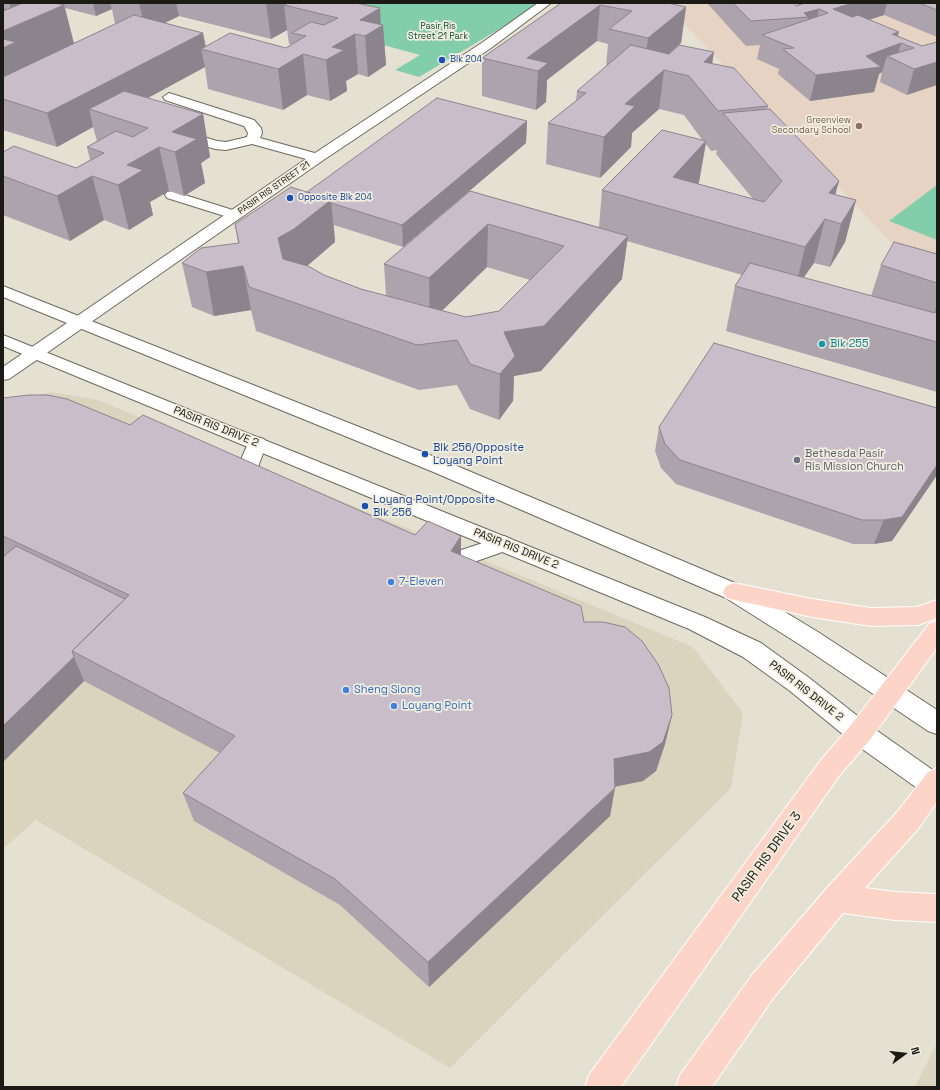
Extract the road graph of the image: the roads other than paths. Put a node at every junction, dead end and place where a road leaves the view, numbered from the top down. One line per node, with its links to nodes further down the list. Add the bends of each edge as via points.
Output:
1 (546, 3): 5 (street, PASIR RIS STREET 21)
2 (169, 97): 4 (lane, via 249,123 255,133)
3 (166, 130): 4 (lane, via 215,145)
4 (252, 140): 5 (lane)
5 (318, 158): 7 (street, PASIR RIS STREET 21)
6 (172, 195): 7 (lane)
7 (234, 216): 9 (street, PASIR RIS STREET 21)
8 (3, 291): 9 (street)
9 (80, 321): 11 (street, PASIR RIS STREET 21); 17 (street, via 438,466)
10 (3, 340): 11 (street, PASIR RIS DRIVE 2)
11 (35, 353): 12 (lane, PASIR RIS STREET 21); 13 (street, PASIR RIS DRIVE 2)
12 (3, 375)
13 (257, 443): 14 (lane, via 249,464); 15 (street, PASIR RIS DRIVE 2)
14 (245, 488)
15 (504, 544): 16 (lane); 22 (street, PASIR RIS DRIVE 2, via 697,623 752,650)
16 (451, 562)
17 (734, 592): 18 (main road, via 871,617 918,616); 20 (street)
18 (937, 609)
19 (937, 630): 20 (main road, PASIR RIS DRIVE 3)
20 (890, 692): 21 (street); 22 (main road, PASIR RIS DRIVE 3)
21 (937, 724)
22 (860, 733): 23 (street, PASIR RIS DRIVE 2); 26 (main road, PASIR RIS DRIVE 3, via 830,768)
23 (935, 782): 24 (main road, via 908,820)
24 (838, 898): 25 (main road, via 895,906); 27 (main road, via 763,986)
25 (937, 908)
26 (601, 1087)
27 (692, 1087)

